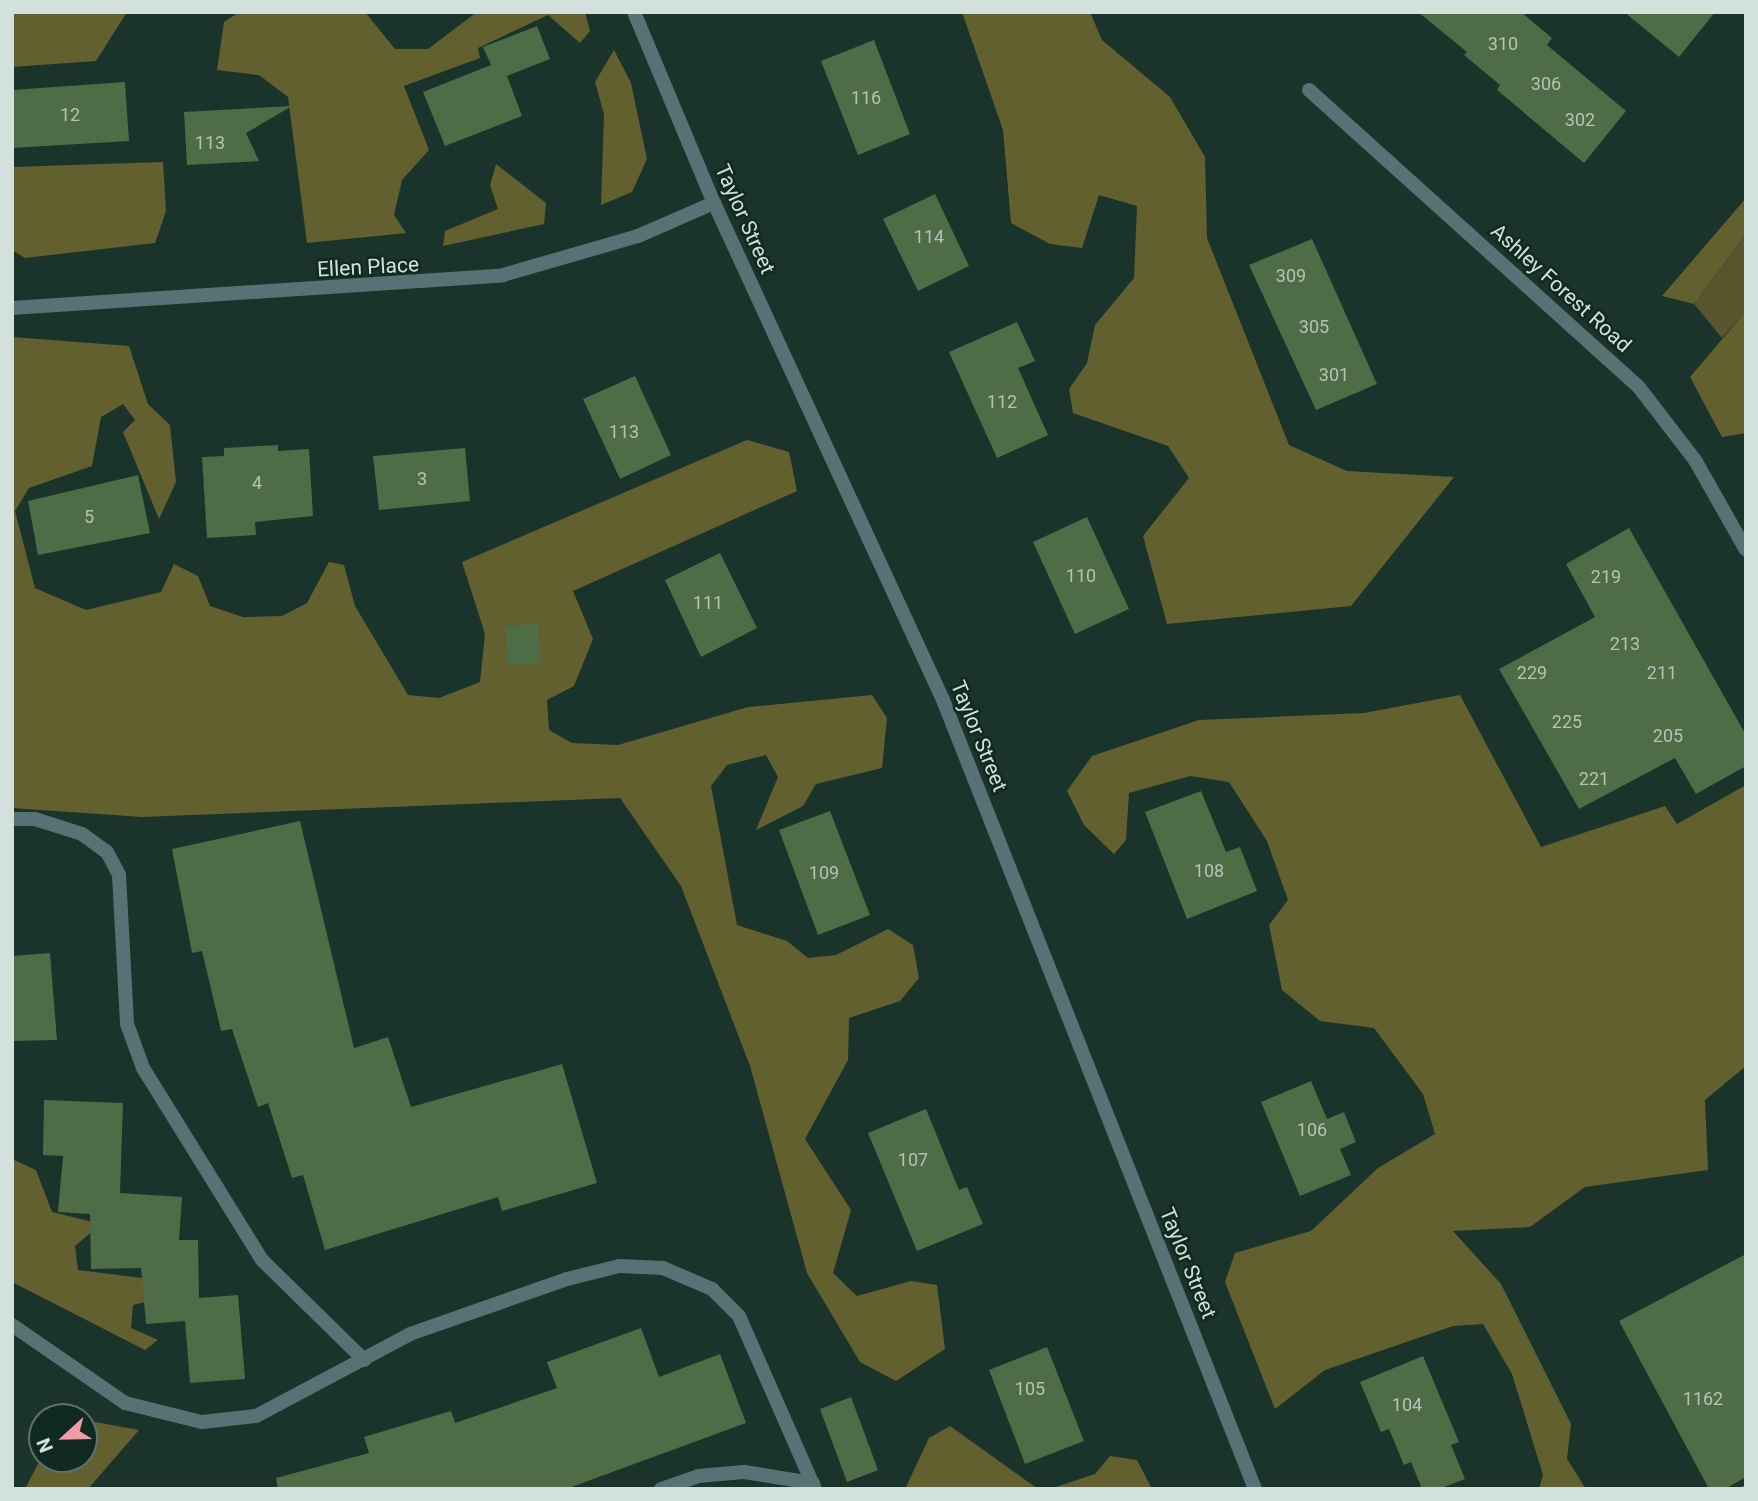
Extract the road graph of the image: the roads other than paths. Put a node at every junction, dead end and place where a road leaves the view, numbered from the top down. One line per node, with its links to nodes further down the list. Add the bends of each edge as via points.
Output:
1 (634, 12): 3 (street, Taylor Street)
2 (1309, 90): 5 (street, Ashley Forest Road, via 1638,386 1696,460)
3 (714, 203): 4 (street, Ellen Place, via 638,236 503,275); 11 (street, Taylor Street, via 943,700)
4 (12, 308)
5 (1746, 550)
6 (12, 819): 8 (street, via 35,818 82,834 107,852 119,875 127,1024 143,1068 262,1260)
7 (12, 1325): 8 (street, via 125,1403 202,1422 256,1416)
8 (365, 1360): 9 (street, via 410,1335 567,1279 619,1265 663,1268 712,1289 739,1316)
9 (814, 1486): 10 (street, via 744,1472 698,1476)
10 (662, 1489)
11 (1255, 1489)

